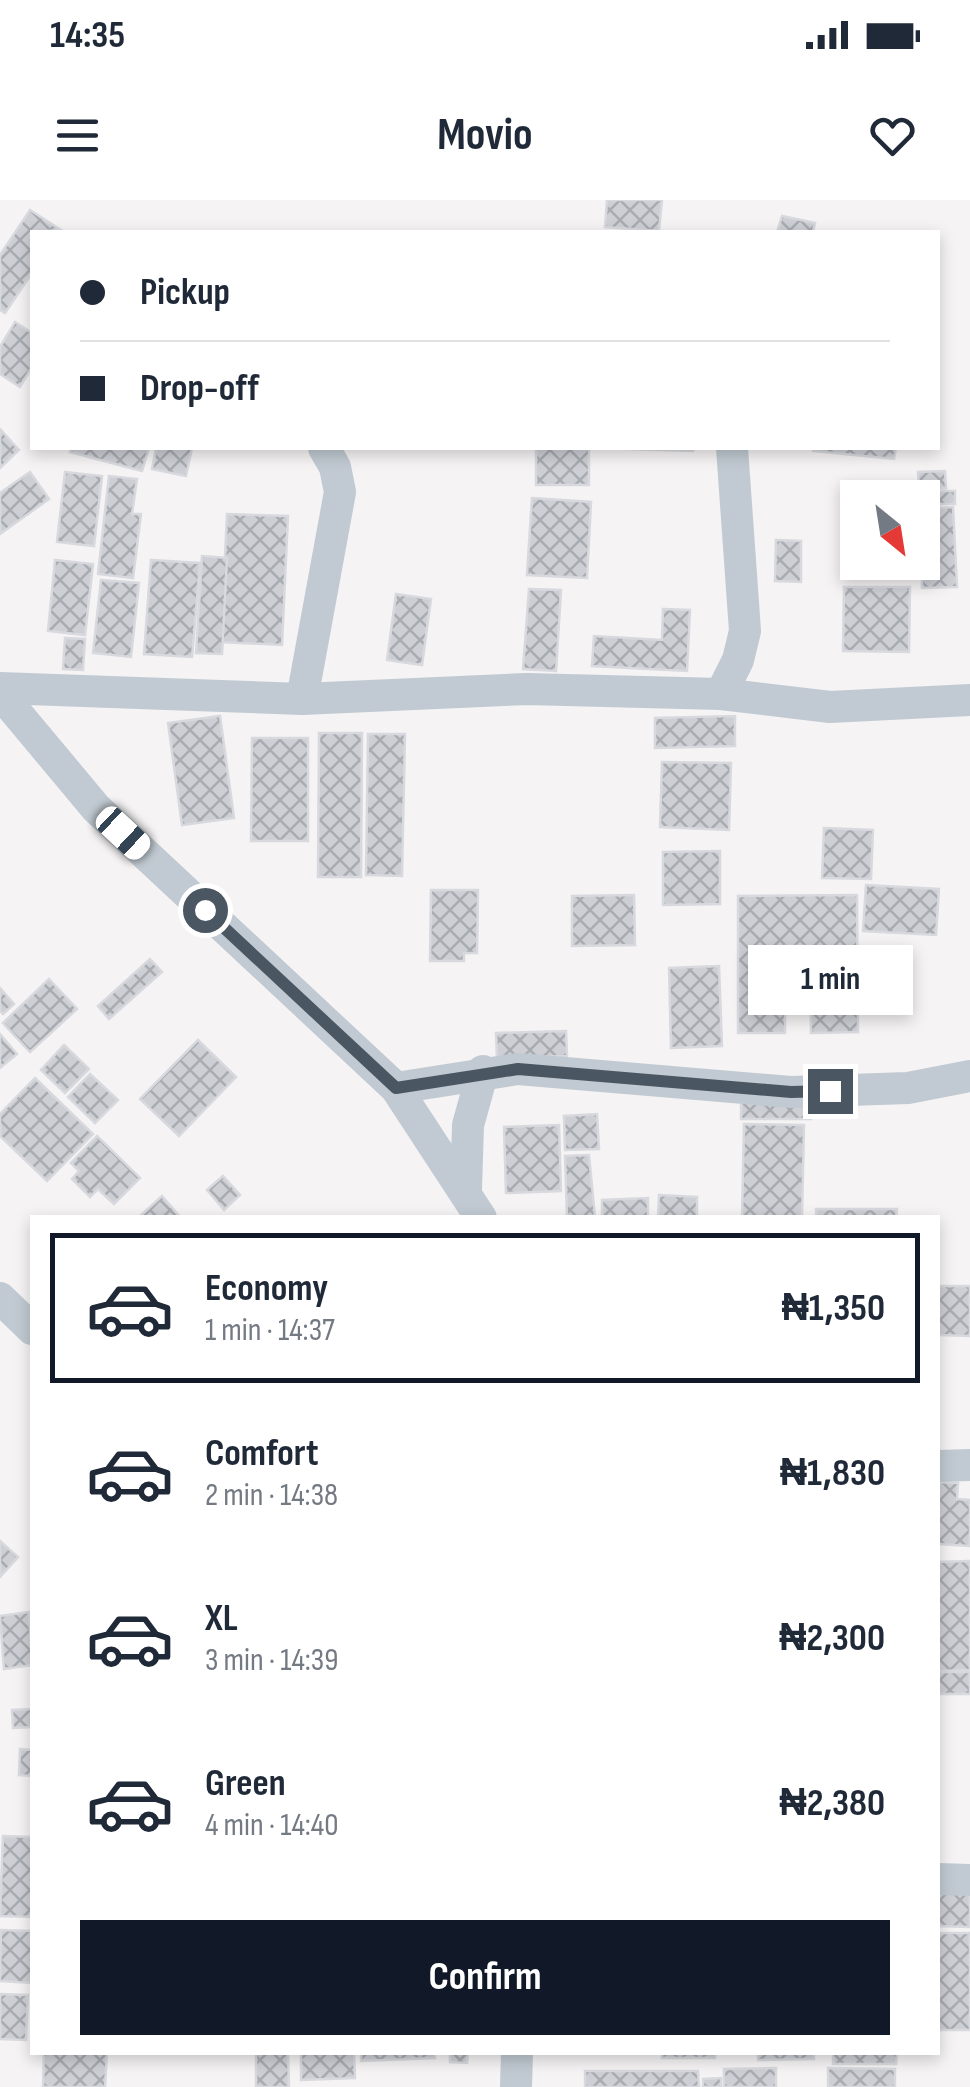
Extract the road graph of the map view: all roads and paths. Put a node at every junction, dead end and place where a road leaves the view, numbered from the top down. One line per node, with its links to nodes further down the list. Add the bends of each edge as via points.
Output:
1 (325, 450): 5 (street, via 340,492)
2 (732, 450): 4 (street, via 745,632)
3 (0, 690): 5 (street); 9 (street, via 96,808)
4 (720, 694): 5 (street, via 527,689); 6 (street, via 830,706)
5 (302, 698)
6 (970, 700)
7 (483, 1072): 8 (street, via 518,1069 791,1092 908,1088); 9 (street); 10 (street, via 468,1126)
8 (970, 1076)
9 (396, 1088): 10 (street)
10 (474, 1204)
11 (0, 1298): 12 (street)
12 (30, 1326)
13 (970, 1465): 14 (street)
14 (940, 1466)
15 (940, 1879): 16 (street)
16 (970, 1880)
17 (516, 2055): 18 (street)
18 (516, 2087)

